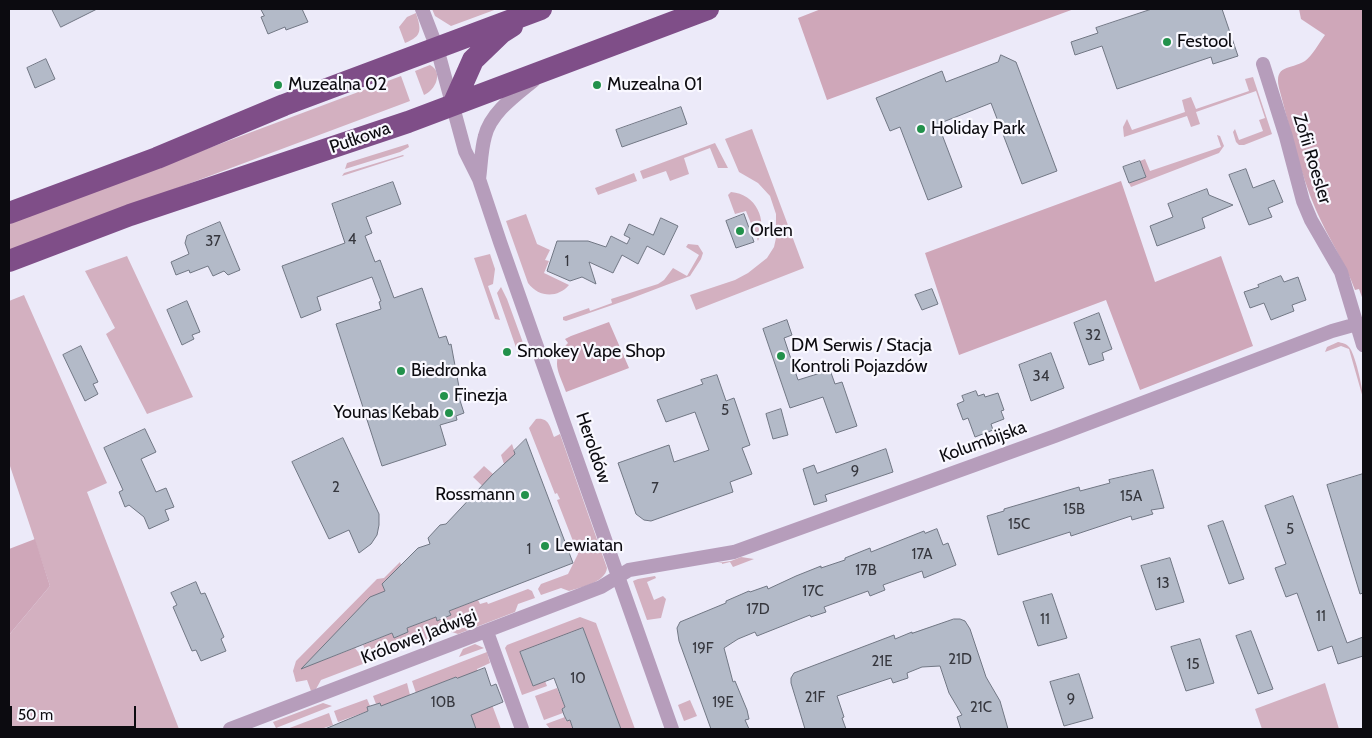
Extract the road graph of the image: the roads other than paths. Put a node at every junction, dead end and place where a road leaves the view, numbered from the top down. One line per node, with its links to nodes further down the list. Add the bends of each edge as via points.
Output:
1 (422, 9): 4 (street, Heroldów)
2 (540, 9): 4 (highway); 7 (highway, via 501,33 474,60)
3 (708, 9): 6 (highway, Pułkowa)
4 (436, 48): 7 (street, Heroldów); 9 (highway)
5 (1263, 64): 11 (street, Zofii Roesler, via 1303,201 1341,272)
6 (545, 70): 7 (highway, Pułkowa); 8 (street, Heroldów, via 506,104 489,125)
7 (453, 105): 8 (street, Heroldów, via 465,151); 10 (highway, Pułkowa, via 130,215)
8 (480, 179): 13 (street, Heroldów)
9 (9, 213)
10 (9, 261)
11 (1356, 324): 12 (street, Zofii Roesler); 13 (street, Kolumbijska, via 734,552 638,568)
12 (1363, 345)
13 (618, 577): 14 (street, Królowej Jadwigi, via 601,587); 17 (street, Heroldów)
14 (487, 632): 15 (street, Królowej Jadwigi); 16 (street)
15 (230, 729)
16 (522, 729)
17 (672, 729)

